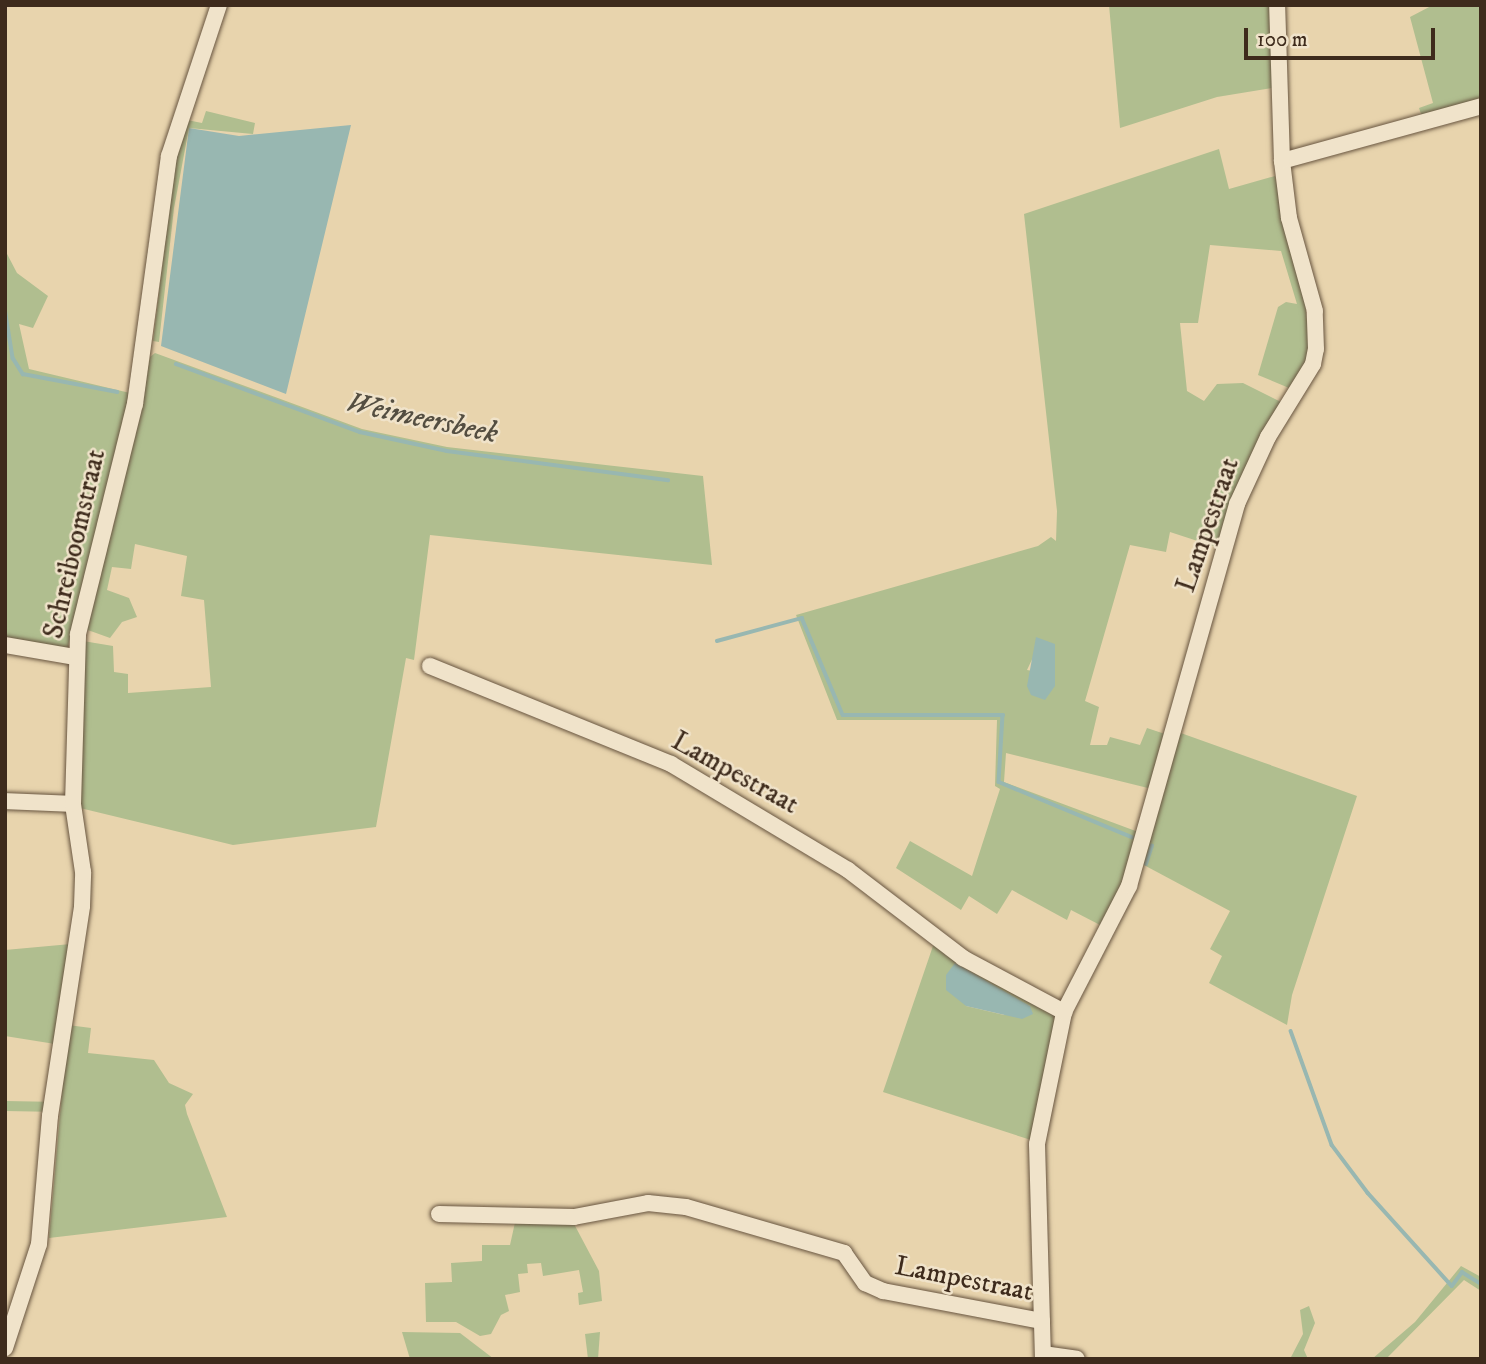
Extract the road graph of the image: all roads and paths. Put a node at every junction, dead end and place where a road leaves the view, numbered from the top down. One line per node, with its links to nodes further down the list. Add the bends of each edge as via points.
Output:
1 (219, 5): 6 (street, Schreiboomstraat, via 169,156 135,404)
2 (1277, 5): 4 (street, Lampestraat)
3 (1481, 106): 4 (street)
4 (1282, 161): 10 (street, Lampestraat, via 1289,218 1315,311 1318,332 1313,364 1268,437 1237,504 1129,886)
5 (5, 645): 6 (street)
6 (75, 657): 9 (street, Schreiboomstraat)
7 (429, 666): 10 (street, Lampestraat, via 671,764 848,870 963,958)
8 (5, 801): 9 (street)
9 (73, 804): 13 (street, Schreiboomstraat, via 83,872 82,906 50,1116 39,1244 28,1291)
10 (1063, 1012): 12 (street, Lampestraat, via 1037,1144)
11 (439, 1214): 12 (street, Lampestraat, via 574,1217 648,1203 686,1207 845,1253 865,1283 883,1291)
12 (1042, 1321): 14 (street, Lampestraat)
13 (5, 1348)
14 (1043, 1356): 15 (street)
15 (1077, 1359)

